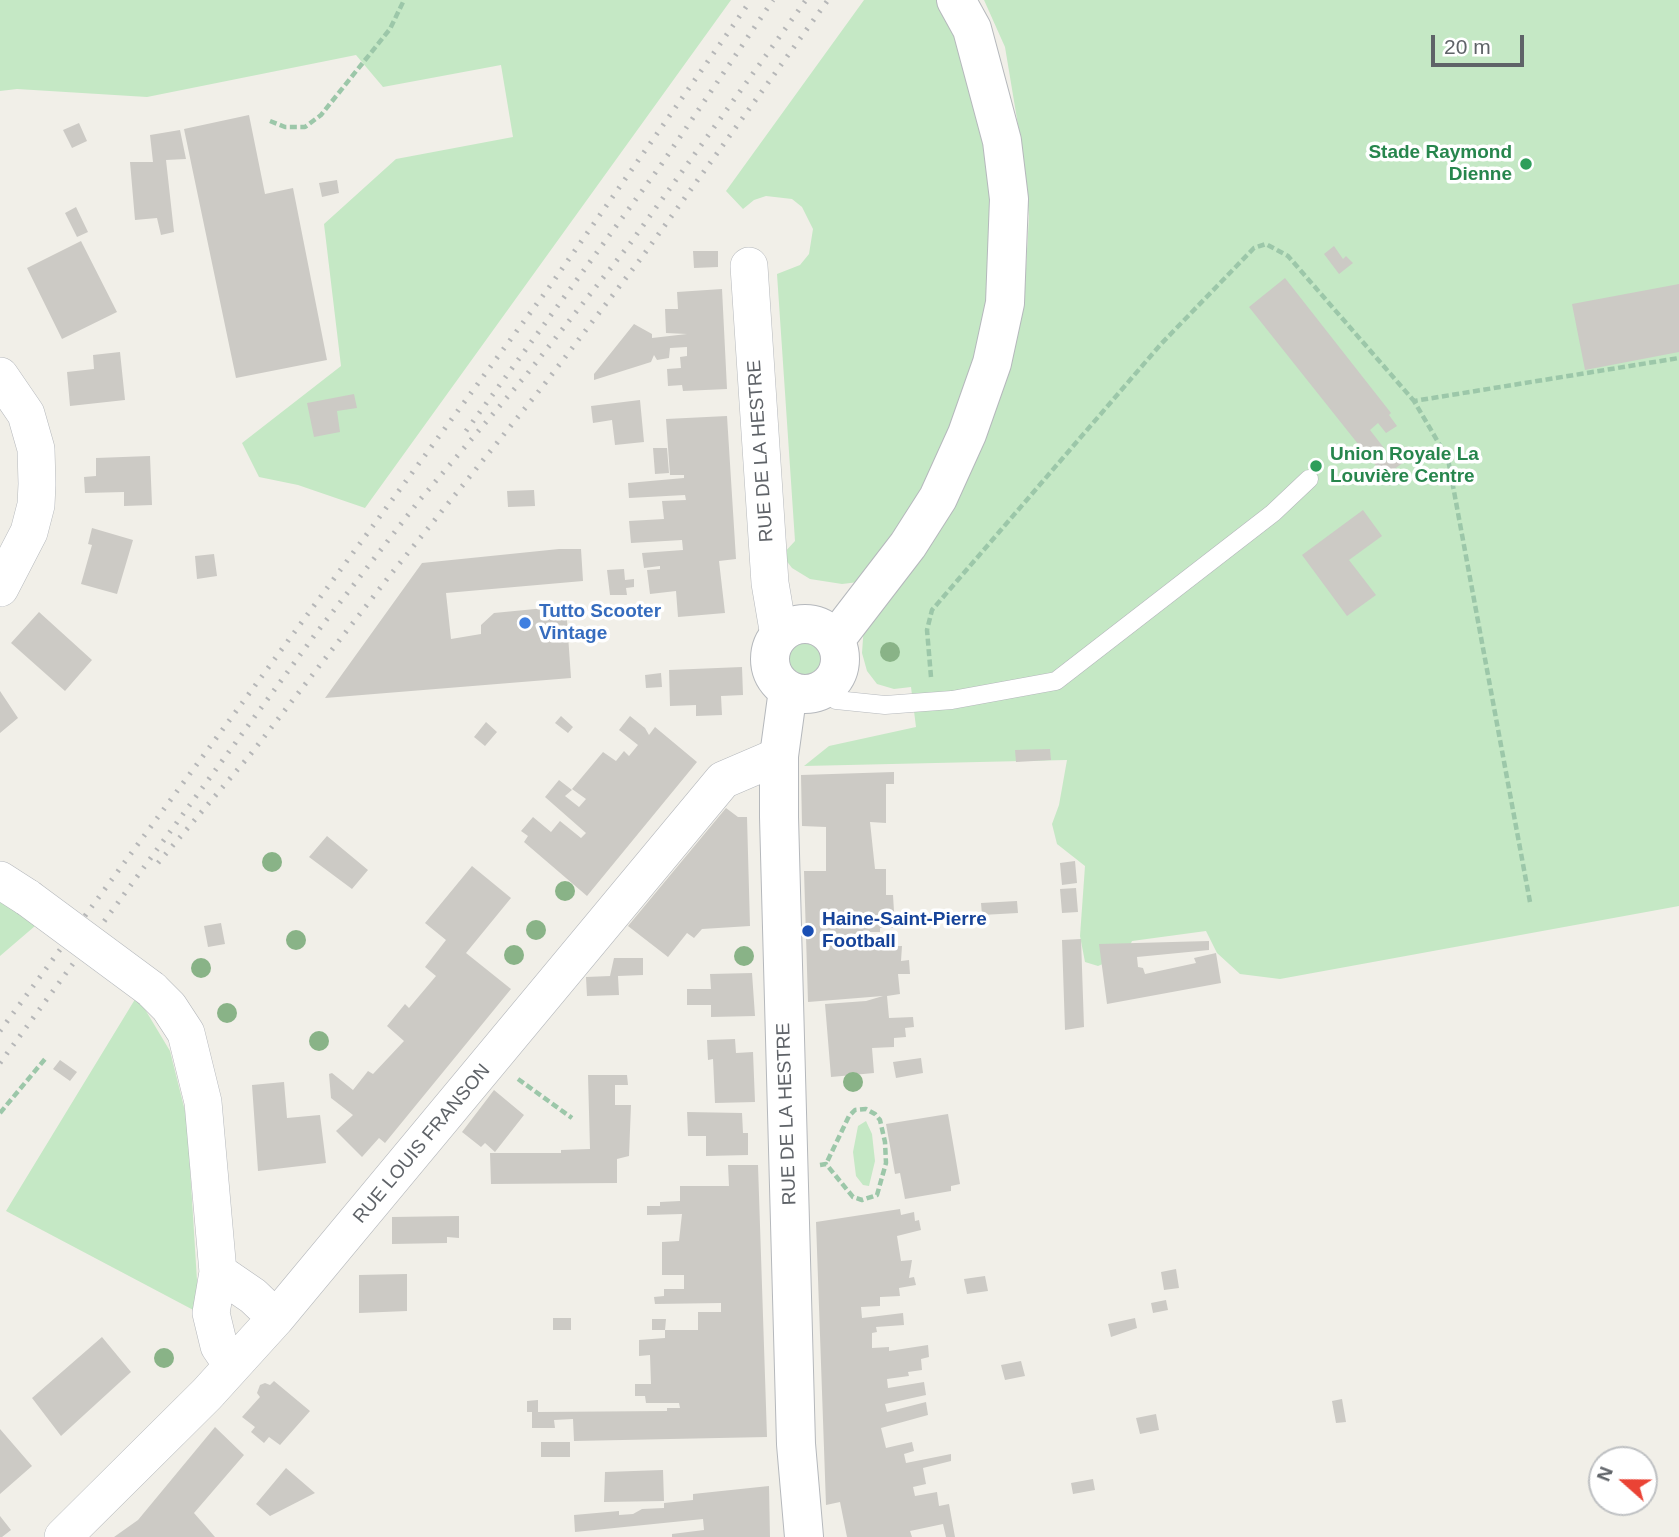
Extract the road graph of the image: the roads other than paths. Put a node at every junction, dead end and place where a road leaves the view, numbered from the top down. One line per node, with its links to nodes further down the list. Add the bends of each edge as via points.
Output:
1 (956, 0): 7 (street, via 972,29 1002,141 1009,199 1005,303 992,363 938,498)
2 (749, 266): 6 (street, RUE DE LA HESTRE, via 769,583)
3 (0, 376): 5 (street, via 26,414 36,450 37,484 29,533)
4 (1309, 479): 8 (lane, via 1273,513 1056,681 933,702 885,705 836,700)
5 (0, 588)
6 (779, 636): 7 (street, via 801,624 814,625); 9 (street, RUE DE LA HESTRE, via 770,665 775,678)
7 (835, 640): 8 (street, via 839,668)
8 (829, 685): 9 (street, via 804,695)
9 (788, 690): 10 (street, RUE DE LA HESTRE)
10 (779, 756): 13 (street, RUE LOUIS FRANSON, via 723,780); 16 (street, RUE DE LA HESTRE, via 796,1444)
11 (14, 889): 12 (street, bridge, via 151,989 186,1033 204,1102)
12 (218, 1272): 13 (street); 14 (street, via 211,1314 219,1346)
13 (276, 1318): 14 (street, RUE LOUIS FRANSON)
14 (232, 1365): 15 (street, RUE LOUIS FRANSON)
15 (63, 1537)
16 (804, 1537)

